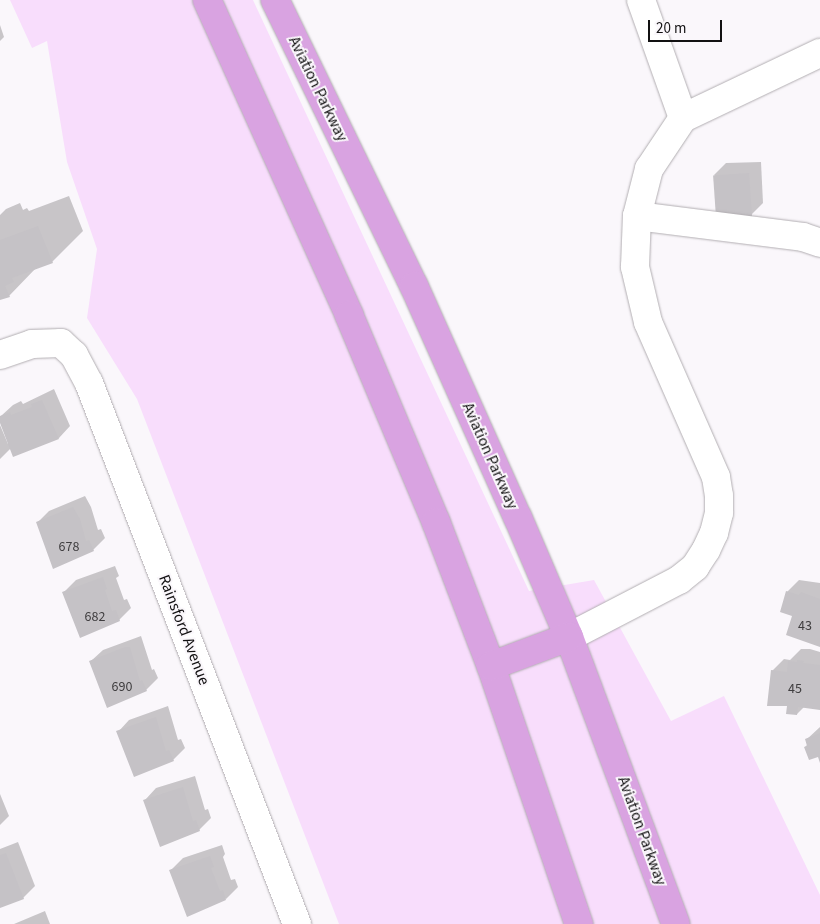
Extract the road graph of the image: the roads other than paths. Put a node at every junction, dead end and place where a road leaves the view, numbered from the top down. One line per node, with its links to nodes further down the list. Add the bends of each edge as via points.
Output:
1 (207, 0): 10 (main road, via 350,315 436,522)
2 (275, 0): 9 (main road, Aviation Parkway, via 414,286)
3 (642, 0): 5 (street)
4 (820, 53): 5 (street)
5 (683, 118): 6 (street, via 649,169)
6 (637, 216): 7 (street, via 804,237); 9 (street, via 635,267 648,322 716,476 719,513 714,533 695,567 679,580)
7 (820, 243)
8 (0, 355): 11 (street, Rainsford Avenue, via 32,344 61,344 74,355 89,383)
9 (569, 637): 10 (main road); 13 (main road, Aviation Parkway)
10 (491, 666): 12 (main road)
11 (297, 924)
12 (579, 924)
13 (676, 924)

